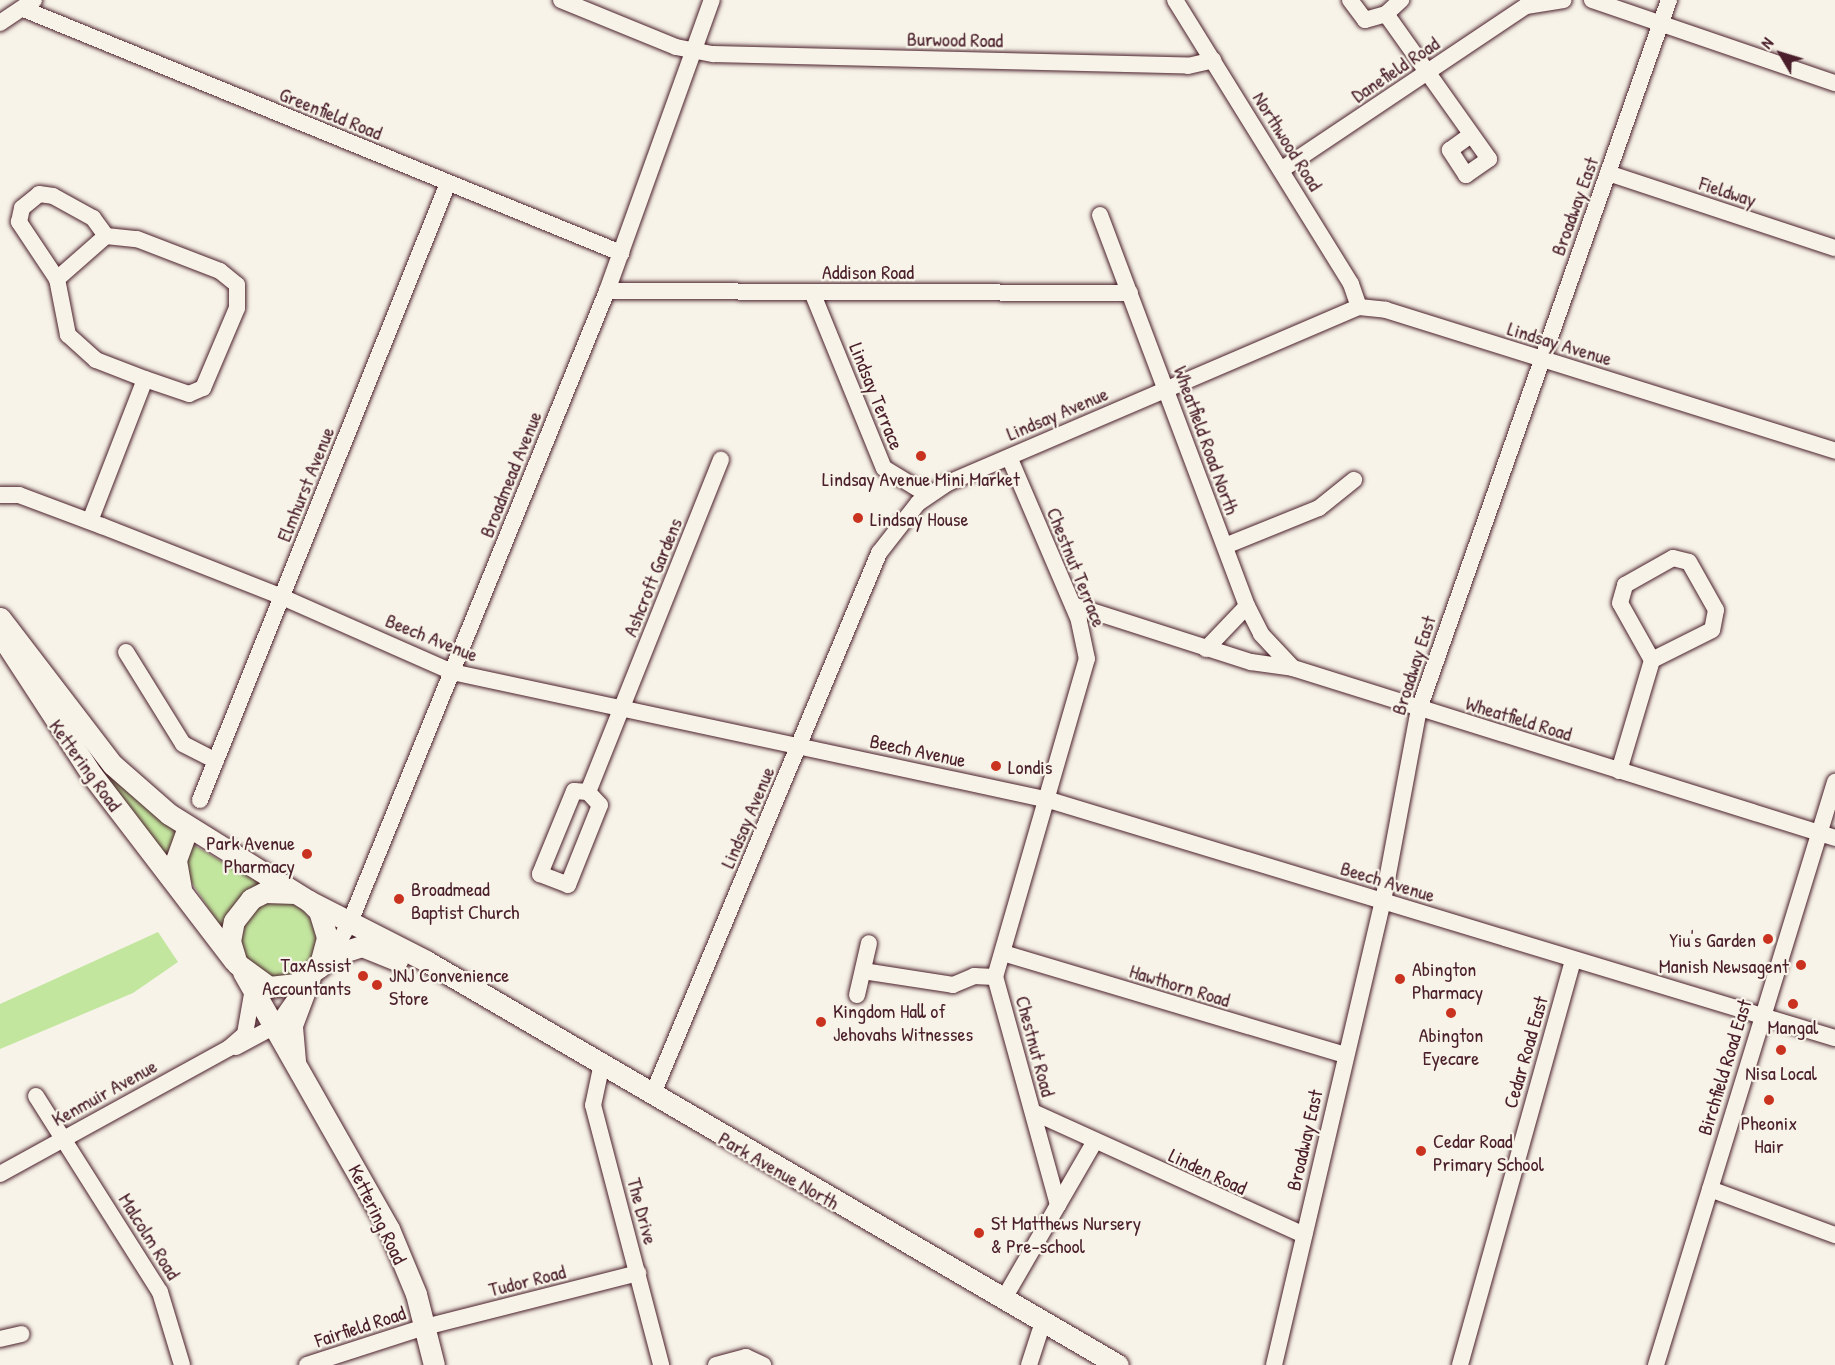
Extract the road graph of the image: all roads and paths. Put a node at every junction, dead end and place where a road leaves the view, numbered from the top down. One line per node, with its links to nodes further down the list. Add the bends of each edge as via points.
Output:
1 (561, 0): 14 (street, Burwood Road)
2 (712, 0): 14 (street, Broadmead Avenue)
3 (1175, 0): 15 (street, Northwood Road)
4 (1350, 0): 11 (street, via 1365,21)
5 (1401, 0): 11 (street)
6 (1564, 0): 9 (street, Danefield Road)
7 (1592, 0): 13 (street)
8 (1669, 0): 13 (street, Broadway East)
9 (1534, 2): 16 (street, Danefield Road)
10 (30, 5): 12 (street); 21 (street, Greenfield Road)
11 (1386, 14): 16 (street)
12 (0, 23)
13 (1660, 23): 17 (street); 20 (street, Broadway East)
14 (695, 52): 15 (street, Burwood Road, via 1188,66); 25 (street, Broadmead Avenue)
15 (1213, 60): 19 (street, Northwood Road)
16 (1429, 71): 18 (street); 19 (street, Danefield Road)
17 (1835, 83)
18 (1472, 135)
19 (1281, 170): 30 (street, Northwood Road, via 1351,284)
20 (1608, 172): 24 (street, Fieldway); 31 (street, Broadway East)
21 (448, 183): 25 (street, Greenfield Road); 42 (street, Elmhurst Avenue)
22 (1100, 215): 29 (street, Wheatfield Road North)
23 (106, 236): 26 (street); 26 (street, via 93,218 53,196 30,200 19,222); 32 (street, via 137,239 220,271 239,291 237,308 203,388 180,392)
24 (1835, 248)
25 (621, 253): 27 (street, Broadmead Avenue)
26 (57, 279): 32 (street, via 62,322 75,344 96,360)
27 (607, 291): 28 (street, Addison Road); 51 (street, Broadmead Avenue)
28 (812, 292): 29 (street, Addison Road); 39 (street, Lindsay Terrace, via 884,468)
29 (1130, 293): 33 (street, Wheatfield Road North)
30 (1359, 307): 31 (street, Lindsay Avenue); 33 (street, Lindsay Avenue)
31 (1541, 359): 34 (street, Lindsay Avenue); 53 (street, Broadway East)
32 (145, 380): 40 (street)
33 (1166, 388): 35 (street, Lindsay Avenue); 41 (street, Wheatfield Road North)
34 (1835, 451)
35 (1009, 457): 39 (street, Lindsay Avenue); 43 (street, Chestnut Terrace)
36 (721, 460): 52 (street, Ashcroft Gardens)
37 (1354, 480): 41 (street, via 1319,508)
38 (0, 495): 40 (street, Beech Avenue, via 19,495)
39 (928, 495): 54 (street, Lindsay Avenue, via 879,553)
40 (90, 521): 42 (street, Beech Avenue)
41 (1225, 546): 44 (street, Wheatfield Road North)
42 (282, 597): 51 (street, Beech Avenue); 55 (street, Elmhurst Avenue)
43 (1073, 605): 47 (street, Wheatfield Road); 60 (street, Chestnut Terrace, via 1085,641 1086,670)
44 (1247, 606): 47 (street); 50 (street, Wheatfield Road North, via 1261,633)
45 (0, 618): 61 (main road, Kettering Road, via 106,758)
46 (0, 632): 63 (main road, Kettering Road, via 92,775)
47 (1206, 649): 50 (street, Wheatfield Road)
48 (126, 652): 55 (street, via 183,744)
49 (1652, 660): 49 (street, via 1620,603 1625,585 1673,558 1689,562 1716,610 1712,630); 56 (street)
50 (1293, 668): 53 (street, Wheatfield Road)
51 (452, 672): 52 (street, Beech Avenue); 66 (street, Broadmead Avenue)
52 (621, 709): 54 (street, Beech Avenue); 58 (street, Ashcroft Gardens)
53 (1419, 709): 56 (street, Wheatfield Road); 65 (street, Broadway East)
54 (800, 746): 60 (street, Beech Avenue); 85 (street, Lindsay Avenue)
55 (216, 761): 59 (street, Elmhurst Avenue)
56 (1619, 771): 62 (street, Wheatfield Road)
57 (1835, 782): 62 (street, Birchfield Road East)
58 (588, 792): 58 (street, via 600,805 568,885 540,874 574,791)
59 (200, 800)
60 (1049, 800): 65 (street, Beech Avenue); 68 (street, Chestnut Road)
61 (188, 827): 63 (main road, Kettering Road, via 176,860); 64 (main road, Kettering Road)
62 (1827, 835): 77 (street, Birchfield Road East)
63 (182, 892): 70 (main road, Kettering Road)
64 (302, 897): 66 (main road, Park Avenue North); 70 (main road, via 266,892 241,908 231,932); 72 (main road, via 327,938)
65 (1383, 901): 69 (street, Beech Avenue); 81 (street, Broadway East)
66 (350, 922): 72 (street, Broadmead Avenue); 73 (main road, Park Avenue North)
67 (869, 943): 71 (street)
68 (1003, 954): 74 (street, Chestnut Road); 81 (street, Hawthorn Road)
69 (1573, 958): 77 (street, Beech Avenue); 109 (street, Cedar Road East)
70 (240, 968): 72 (main road, via 255,982 282,988); 75 (main road, Kettering Road)
71 (863, 971): 74 (street, via 953,985 974,976); 76 (street)
72 (315, 972): 73 (main road, Park Avenue North, via 362,946); 78 (street, Kenmuir Avenue); 83 (main road, Kettering Road, via 292,1025)
73 (440, 974): 82 (main road, Park Avenue North)
74 (995, 977): 86 (street, Chestnut Road)
75 (252, 995): 78 (main road, Kettering Road); 80 (street, Kenmuir Avenue, via 245,1034)
76 (857, 995)
77 (1761, 1016): 79 (street, Beech Avenue); 90 (street, Birchfield Road East)
78 (271, 1029): 80 (street, Kenmuir Avenue, via 243,1046); 83 (main road, Kettering Road)
79 (1835, 1038)
80 (229, 1048): 87 (street, Kenmuir Avenue)
81 (1346, 1055): 92 (street, Broadway East)
82 (601, 1068): 85 (main road, Park Avenue North); 94 (street, The Drive, via 593,1105)
83 (298, 1074): 97 (main road, Kettering Road, via 389,1229)
84 (36, 1096): 87 (street, Malcolm Road)
85 (652, 1096): 95 (main road, Park Avenue North, via 979,1285)
86 (1033, 1112): 88 (street, Linden Road); 91 (street, Chestnut Road)
87 (63, 1138): 89 (street, Kenmuir Avenue); 100 (street, Malcolm Road, via 165,1300)
88 (1095, 1141): 91 (street); 92 (street, Linden Road)
89 (0, 1174)
90 (1710, 1189): 93 (street); 110 (street, Birchfield Road East)
91 (1058, 1205): 95 (street)
92 (1304, 1235): 108 (street, Broadway East)
93 (1835, 1235)
94 (638, 1273): 97 (street, Tudor Road); 103 (street, The Drive)
95 (1006, 1295): 96 (main road, Park Avenue North)
96 (1043, 1322): 106 (street); 107 (main road, Park Avenue North)
97 (425, 1327): 101 (street, Fairfield Road); 102 (main road, Kettering Road)
98 (21, 1334): 99 (street)
99 (0, 1339)
100 (182, 1365)
101 (307, 1365)
102 (434, 1365)
103 (661, 1365)
104 (716, 1365): 105 (street, via 746,1358)
105 (763, 1365)
106 (1029, 1365)
107 (1118, 1365)
108 (1274, 1365)
109 (1460, 1365)
110 (1656, 1365)

